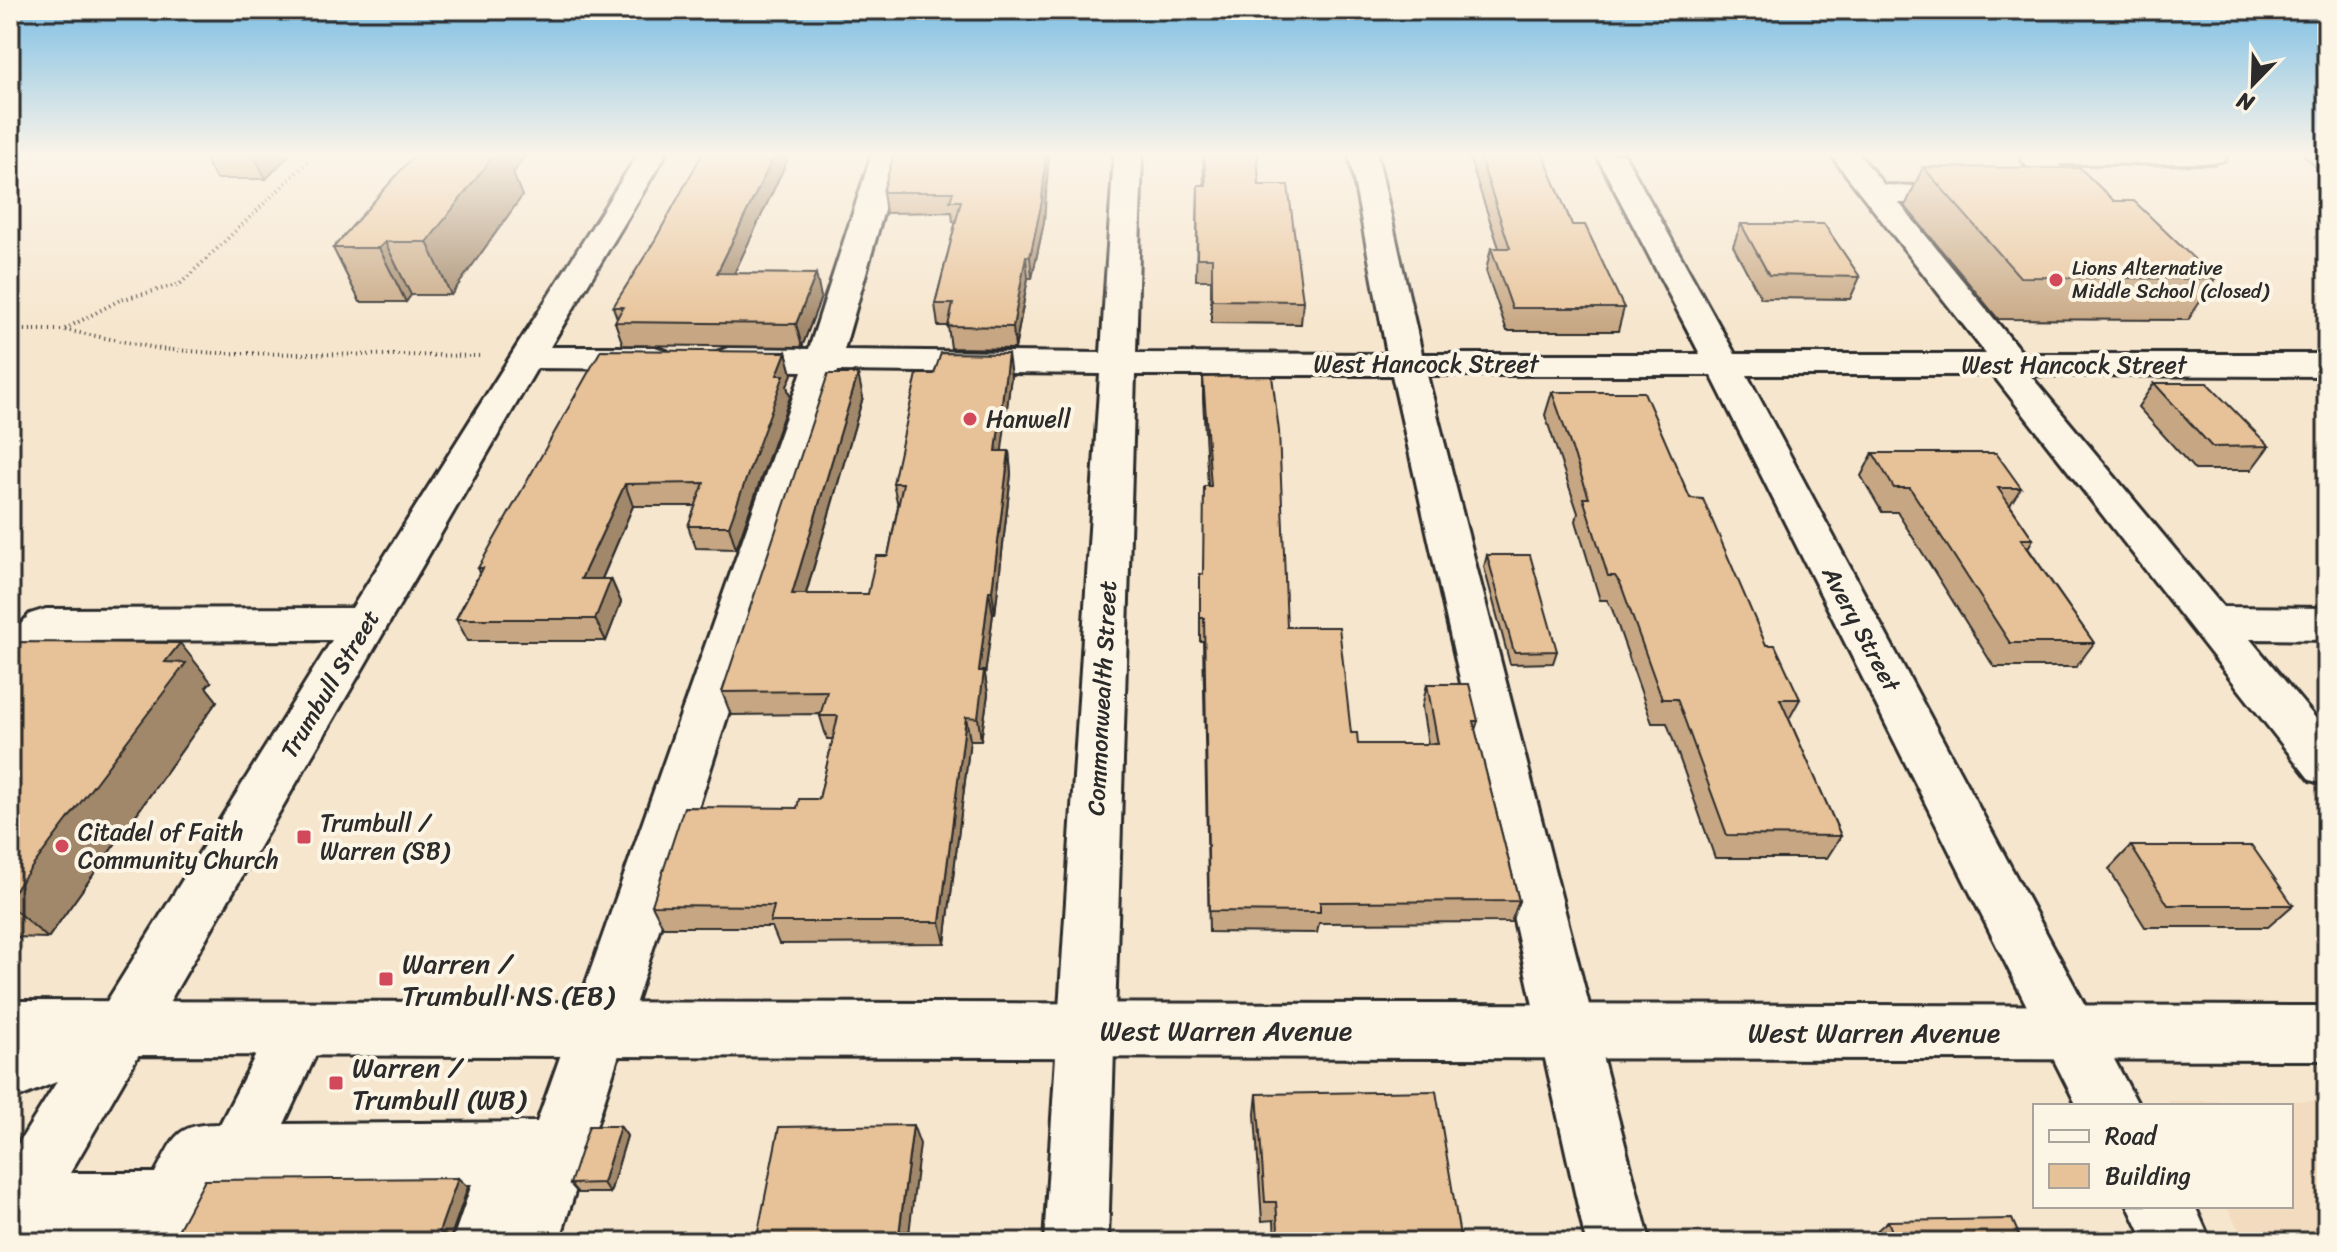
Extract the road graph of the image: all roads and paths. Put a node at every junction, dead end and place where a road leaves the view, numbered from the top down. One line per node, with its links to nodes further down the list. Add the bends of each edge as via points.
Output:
1 (255, 212): 9 (path, via 180,284 120,300)
2 (616, 212): 10 (street, Trumbull Street)
3 (868, 212): 11 (street)
4 (1125, 212): 12 (street, Commonwealth Street)
5 (1375, 212): 13 (street)
6 (1641, 212): 14 (street, Avery Street)
7 (1890, 212): 15 (street)
8 (10, 330): 9 (path)
9 (65, 330): 10 (path, via 161,349 216,353)
10 (526, 357): 11 (street, West Hancock Street); 18 (street, Trumbull Street)
11 (824, 359): 12 (street, West Hancock Street); 25 (street)
12 (1118, 364): 13 (street, West Hancock Street); 26 (street, Commonwealth Street)
13 (1407, 364): 14 (street, West Hancock Street); 27 (street)
14 (1723, 364): 15 (street, West Hancock Street); 28 (street, Avery Street)
15 (2007, 364): 16 (street, West Hancock Street); 17 (street)
16 (2327, 365)
17 (2212, 623): 19 (street); 21 (street)
18 (366, 624): 20 (street, via 46,625); 23 (street, Trumbull Street)
19 (2327, 624)
20 (10, 665)
21 (2327, 766)
22 (10, 1028): 23 (street, West Warren Avenue)
23 (126, 1028): 24 (street, West Warren Avenue); 30 (street, West Warren Avenue); 35 (street, Trumbull Street)
24 (299, 1029): 25 (street, West Warren Avenue); 33 (street)
25 (598, 1029): 26 (street, West Warren Avenue); 32 (street)
26 (1086, 1030): 27 (street, West Warren Avenue); 39 (street, Commonwealth Street)
27 (1569, 1031): 28 (street, West Warren Avenue); 40 (street)
28 (2072, 1032): 29 (street, West Warren Avenue); 31 (street, Avery Street)
29 (2327, 1033)
30 (10, 1073)
31 (2108, 1104)
32 (534, 1153): 33 (street, via 415,1169); 37 (street); 38 (street)
33 (263, 1164): 36 (street, via 199,1155)
34 (2161, 1208): 41 (street)
35 (14, 1211): 36 (street)
36 (163, 1223)
37 (484, 1242)
38 (527, 1242)
39 (1076, 1242)
40 (1618, 1242)
41 (2179, 1242)

